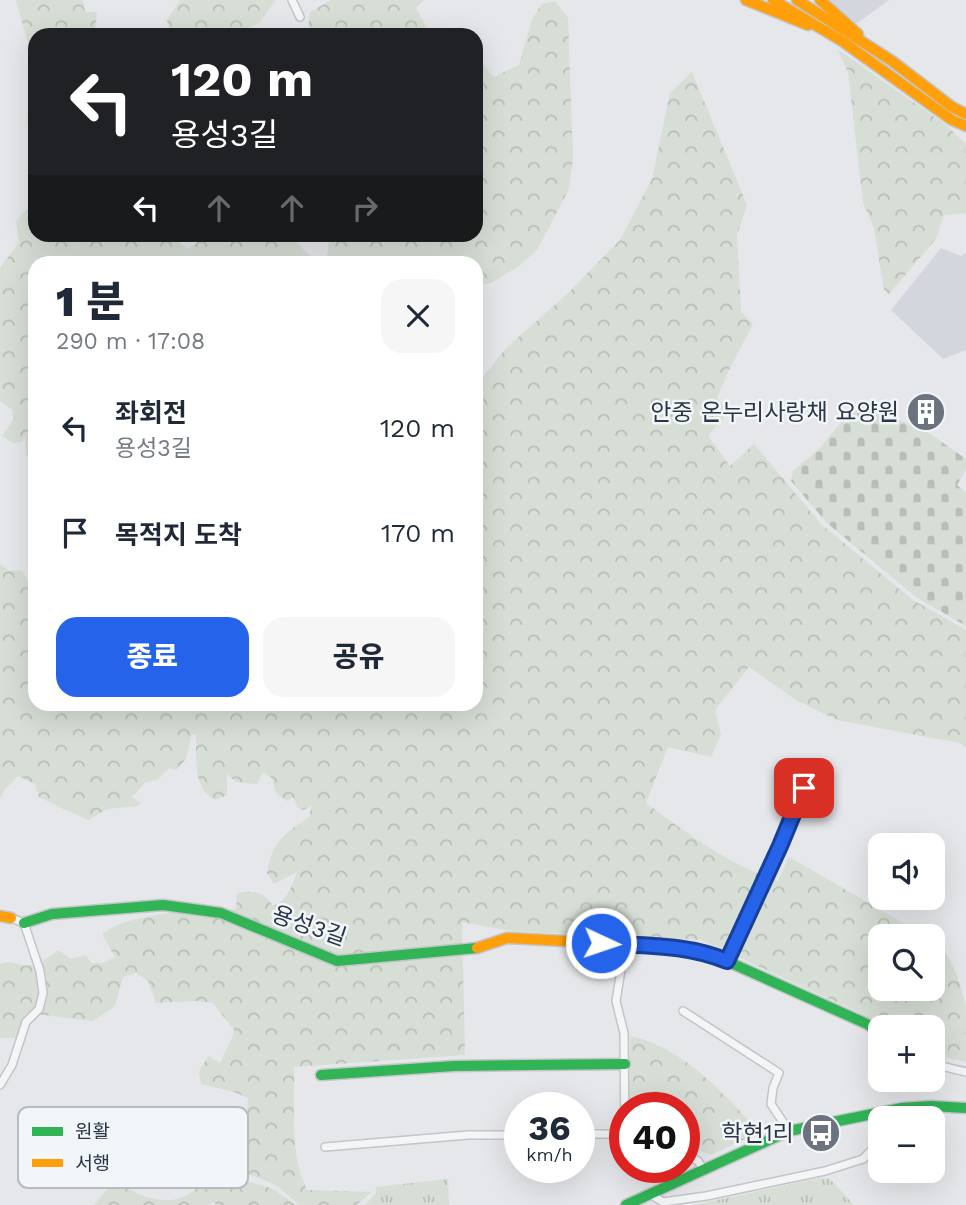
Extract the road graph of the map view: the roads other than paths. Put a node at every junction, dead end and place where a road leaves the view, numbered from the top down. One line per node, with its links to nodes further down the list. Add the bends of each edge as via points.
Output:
1 (292, 0): 6 (street)
2 (746, 0): 7 (street)
3 (773, 0): 7 (street)
4 (796, 0): 8 (street)
5 (820, 0): 8 (street)
6 (300, 17)
7 (826, 31): 10 (street)
8 (866, 44): 9 (street)
9 (966, 114)
10 (966, 126)
11 (804, 788): 16 (street)
12 (0, 916): 13 (street)
13 (11, 918): 14 (street)
14 (24, 923): 15 (street, 용성3길, via 52,914 163,905 221,914 337,961 469,950 507,937); 23 (street, via 43,993)
15 (625, 945): 16 (street, 용성3길, via 679,947); 19 (street, via 616,1001)
16 (727, 961): 18 (street, 용성3길)
17 (683, 1011): 28 (street, via 779,1073 771,1104)
18 (868, 1025)
19 (625, 1064): 22 (street, via 454,1066); 24 (street)
20 (945, 1067): 21 (street)
21 (966, 1072)
22 (321, 1075)
23 (0, 1085)
24 (625, 1092)
25 (945, 1107): 26 (street)
26 (966, 1108)
27 (868, 1119): 28 (street)
28 (789, 1131): 33 (street)
29 (504, 1135): 30 (street)
30 (326, 1147)
31 (868, 1154): 34 (street, via 825,1171 706,1196 663,1202)
32 (700, 1164): 33 (street)
33 (703, 1169): 34 (street)
34 (650, 1194): 35 (street)
35 (626, 1205)

